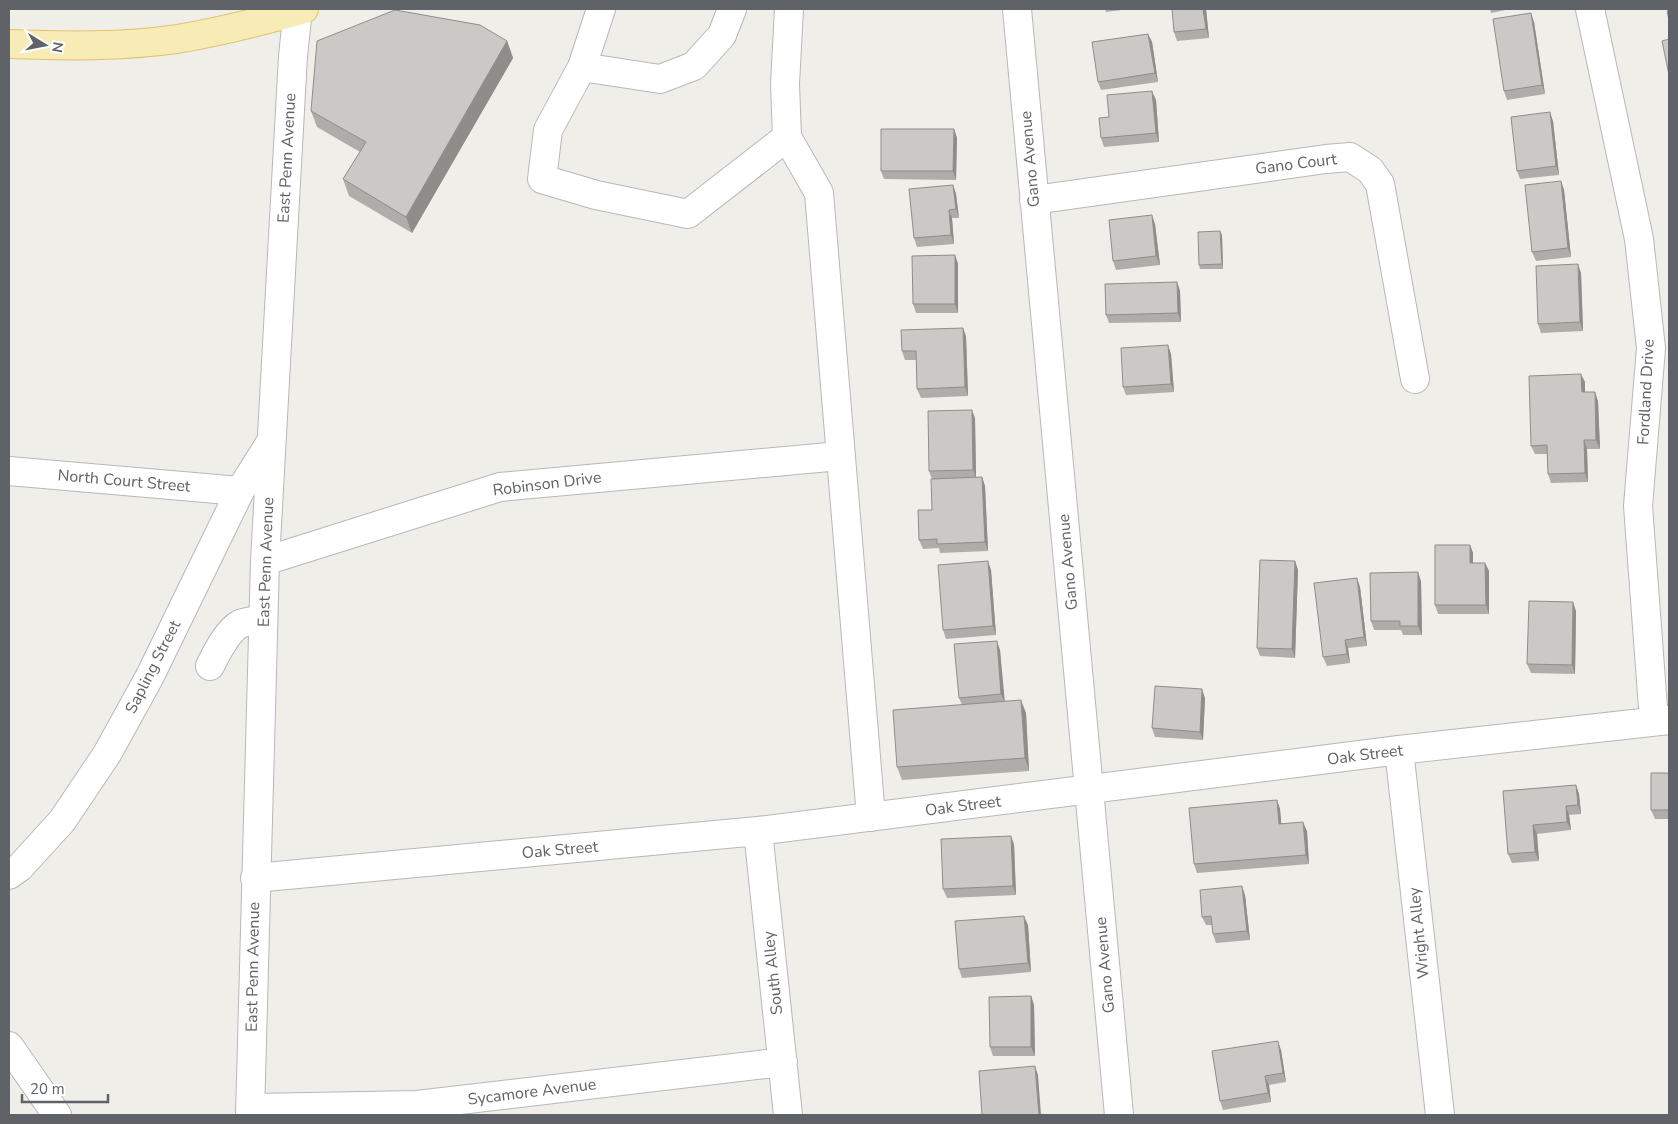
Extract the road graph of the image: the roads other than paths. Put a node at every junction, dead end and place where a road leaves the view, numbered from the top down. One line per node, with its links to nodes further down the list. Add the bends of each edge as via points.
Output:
1 (300, 9): 7 (main road, via 176,39 70,46); 13 (street, East Penn Avenue, via 292,56)
2 (601, 9): 8 (street)
3 (732, 9): 8 (street, via 722,35 694,66 660,79)
4 (789, 9): 9 (street, via 785,84)
5 (1016, 9): 10 (street, Gano Avenue)
6 (1590, 9): 11 (street, Fordland Drive)
7 (9, 44)
8 (582, 67): 9 (street, via 548,130 542,179 596,195 688,214)
9 (787, 137): 14 (street, via 818,193)
10 (1034, 200): 12 (street, Gano Court, via 1350,157 1370,170 1380,184); 22 (street, Gano Avenue)
11 (1660, 346): 20 (street, Fordland Drive, via 1638,506)
12 (1415, 379)
13 (271, 441): 16 (street, Sapling Street); 17 (street, East Penn Avenue)
14 (840, 456): 17 (street, Robinson Drive, via 500,487); 23 (street)
15 (9, 471): 16 (street, North Court Street)
16 (240, 490): 25 (street, Sapling Street, via 150,676 107,754 62,821)
17 (264, 562): 18 (street, East Penn Avenue)
18 (263, 620): 19 (street, via 240,624 231,631); 26 (street, East Penn Avenue)
19 (210, 666)
20 (1662, 720): 21 (street, Oak Street)
21 (1399, 750): 22 (street, Oak Street); 33 (street, Wright Alley)
22 (1089, 790): 23 (street, Oak Street); 32 (street, Gano Avenue)
23 (871, 817): 24 (street, Oak Street)
24 (758, 831): 26 (street, Oak Street); 28 (street, South Alley)
25 (9, 875)
26 (255, 878): 29 (street, East Penn Avenue)
27 (9, 1046): 30 (street)
28 (783, 1062): 29 (street, Sycamore Avenue, via 416,1105); 31 (street, South Alley)
29 (250, 1112)
30 (57, 1115)
31 (788, 1115)
32 (1119, 1115)
33 (1440, 1115)

